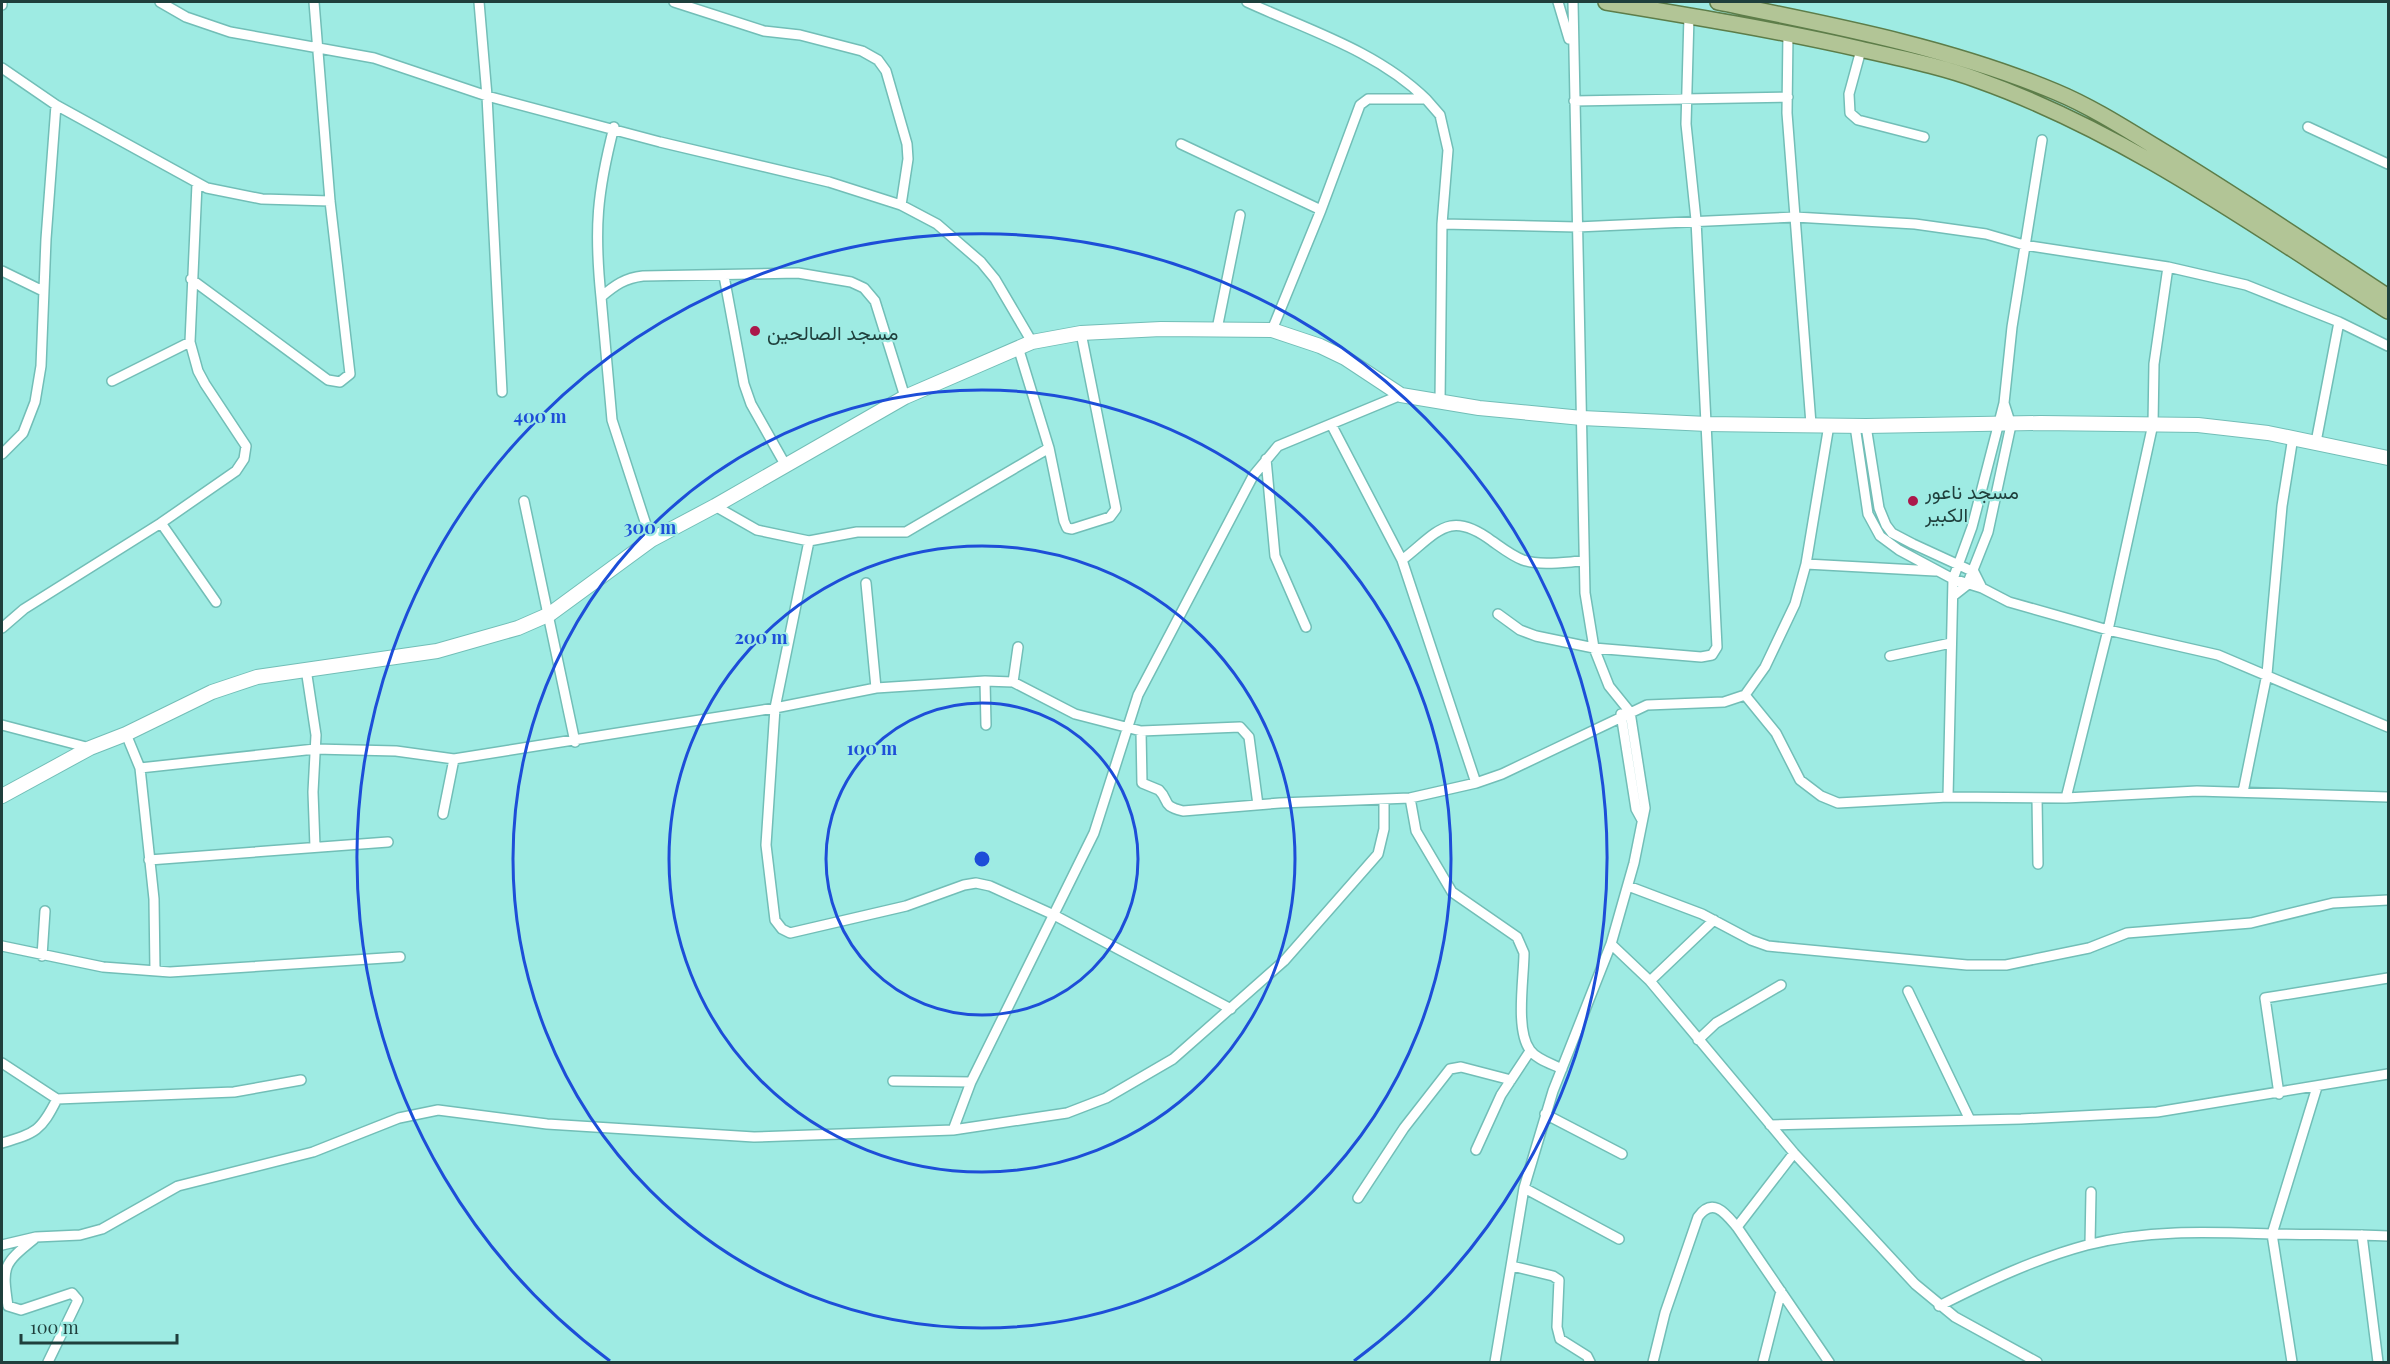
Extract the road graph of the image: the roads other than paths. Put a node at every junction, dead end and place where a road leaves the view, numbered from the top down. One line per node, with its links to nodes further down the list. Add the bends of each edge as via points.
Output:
1 (159, 2): 12 (street, via 220,29)
2 (315, 2): 12 (street)
3 (478, 2): 16 (street)
4 (674, 2): 30 (street, via 764,31 800,35 862,51 878,60 886,71 907,144)
5 (1246, 2): 18 (street, via 1364,54 1408,81)
6 (1558, 2): 13 (street)
7 (1572, 2): 13 (street)
8 (1606, 2): 10 (main road)
9 (1718, 2): 44 (main road, via 1821,23 1957,58 2057,92 2193,169)
10 (1689, 16): 11 (main road); 19 (street)
11 (1788, 33): 14 (main road); 17 (street)
12 (317, 47): 16 (street, via 374,58); 29 (street)
13 (1572, 50): 20 (street)
14 (1861, 50): 24 (street, via 1849,94 1850,113 1858,120); 45 (main road, via 1978,80 2080,122 2150,160)
15 (2, 68): 21 (street)
16 (487, 96): 22 (street); 55 (street)
17 (1788, 97): 19 (street); 33 (street)
18 (1426, 99): 31 (street, via 1376,98 1363,102); 35 (street, via 1440,115 1447,138)
19 (1688, 99): 20 (street); 34 (street, via 1686,124)
20 (1574, 101): 36 (street)
21 (56, 105): 28 (street); 42 (street)
22 (614, 127): 30 (street, via 660,142 830,182); 43 (street, via 596,212)
23 (2308, 127): 27 (street)
24 (1924, 137)
25 (2042, 140): 37 (street)
26 (1181, 144): 31 (street)
27 (2388, 164)
28 (197, 184): 29 (street, via 247,197); 41 (street)
29 (330, 201): 41 (street, via 352,369 346,379 328,381)
30 (901, 205): 51 (street, via 937,224 981,262)
31 (1321, 210): 48 (street)
32 (1240, 215): 47 (street)
33 (1795, 217): 34 (street); 37 (street, via 1915,224 1986,234); 63 (street)
34 (1696, 220): 36 (street); 62 (street)
35 (1442, 224): 36 (street); 58 (street)
36 (1577, 227): 60 (street)
37 (2024, 245): 38 (street); 59 (street)
38 (2168, 267): 46 (street, via 2267,292); 64 (street, via 2154,364)
39 (2, 272): 42 (street)
40 (724, 276): 43 (street, via 629,277); 57 (street, via 798,273 864,288 875,301); 74 (street, via 744,384)
41 (191, 279): 50 (street)
42 (43, 291): 71 (street, via 41,366 35,402 23,433)
43 (601, 297): 78 (street, via 612,420)
44 (2388, 297)
45 (2388, 311)
46 (2339, 322): 52 (street); 69 (street)
47 (1217, 329): 48 (street); 49 (street)
48 (1272, 330): 56 (street, via 1345,358)
49 (1081, 333): 51 (street); 70 (street, via 1114,514 1066,528)
50 (190, 342): 54 (street); 77 (street, via 205,384 246,446 244,459 236,471)
51 (1032, 342): 53 (street)
52 (2388, 346)
53 (1018, 347): 57 (street); 70 (street)
54 (112, 381)
55 (502, 392)
56 (1401, 395): 58 (street); 61 (street)
57 (906, 397): 74 (street)
58 (1440, 402): 60 (street)
59 (2004, 403): 65 (street); 65 (street)
60 (1582, 418): 62 (street); 81 (street)
61 (1331, 424): 73 (street, via 1278,446); 80 (street)
62 (1707, 424): 63 (street); 99 (street, via 1715,652 1701,657)
63 (1811, 424): 66 (street)
64 (2153, 424): 65 (street); 68 (street, via 2232,427); 96 (street)
65 (2004, 425): 67 (street); 83 (street); 85 (street, via 1998,493)
66 (1829, 426): 67 (street); 82 (street)
67 (1860, 426): 83 (street, via 1886,525 1906,541); 84 (street, via 1864,495 1871,523 1887,541)
68 (2293, 437): 69 (street); 102 (street, via 2282,506)
69 (2316, 442): 72 (street)
70 (1049, 448): 79 (street, via 906,532 857,532)
71 (2, 454)
72 (2388, 458)
73 (1266, 459): 94 (street, via 1275,556); 112 (street, via 1253,476 1138,695)
74 (786, 466): 76 (street)
75 (524, 501): 92 (street)
76 (715, 506): 78 (street); 79 (street, via 757,530)
77 (161, 523): 91 (street); 95 (street, via 24,609)
78 (651, 540): 92 (street)
79 (809, 540): 107 (street)
80 (1402, 560): 81 (street, via 1446,527 1461,524 1477,529 1527,562); 120 (street)
81 (1583, 561): 99 (street)
82 (1806, 564): 84 (street); 106 (street, via 1787,624 1762,673)
83 (1959, 565): 85 (street); 86 (street)
84 (1939, 571): 86 (street)
85 (1974, 572): 88 (street); 89 (street)
86 (1953, 579): 88 (street); 90 (street)
87 (866, 583): 105 (street)
88 (1967, 585): 89 (street); 90 (street)
89 (1982, 588): 96 (street, via 2025,607)
90 (1953, 596): 97 (street)
91 (216, 602)
92 (550, 614): 101 (street, via 475,642); 115 (street)
93 (1498, 614): 99 (street, via 1526,633)
94 (1306, 627)
95 (2, 628)
96 (2108, 630): 102 (street, via 2217,656); 127 (street)
97 (1951, 643): 100 (street); 123 (street)
98 (1017, 647): 104 (street)
99 (1594, 648): 108 (street)
100 (1890, 656)
101 (306, 669): 114 (street, via 233,684); 117 (street)
102 (2267, 674): 111 (street); 121 (street)
103 (986, 681): 104 (street); 105 (street); 110 (street)
104 (1013, 682): 112 (street, via 1075,714)
105 (876, 688): 107 (street)
106 (1745, 695): 108 (street, via 1724,702 1658,703); 123 (street, via 1776,733 1800,780 1821,796 1850,804)
107 (774, 708): 115 (street); 138 (street, via 766,845 775,920 782,929 790,933 874,915 976,883)
108 (1625, 715): 120 (street, via 1526,764); 135 (street, via 1643,784 1645,808)
109 (2, 725): 116 (street)
110 (986, 725)
111 (2388, 727)
112 (1125, 728): 113 (street); 138 (street, via 1094,833)
113 (1141, 731): 129 (street, via 1142,783 1159,790 1171,808 1183,811); 129 (street, via 1239,727 1246,731)
114 (126, 734): 116 (street); 119 (street)
115 (575, 742): 118 (street)
116 (90, 748): 122 (street)
117 (315, 750): 118 (street, via 396,751); 119 (street); 132 (street)
118 (454, 759): 130 (street)
119 (140, 768): 133 (street)
120 (1476, 783): 125 (street)
121 (2242, 792): 124 (street); 127 (street)
122 (2, 796)
123 (1948, 797): 126 (street)
124 (2388, 797)
125 (1410, 798): 128 (street); 151 (street, via 1416,831 1452,891 1509,931 1523,947 1522,1026)
126 (2037, 798): 127 (street); 134 (street)
127 (2066, 798)
128 (1384, 799): 129 (street); 149 (street, via 1383,838 1374,861 1284,961)
129 (1258, 805)
130 (443, 814)
131 (388, 842): 132 (street)
132 (315, 848): 133 (street)
133 (149, 860): 144 (street)
134 (2038, 864)
135 (1628, 886): 139 (street); 140 (street)
136 (2388, 900): 139 (street, via 2333,903 2252,922 2127,933 2070,953 1988,966 1768,946)
137 (45, 910): 142 (street)
138 (1054, 915): 149 (street); 158 (street)
139 (1714, 920): 146 (street)
140 (1611, 944): 146 (street); 153 (street)
141 (2, 946): 142 (street)
142 (42, 956): 144 (street)
143 (400, 957): 144 (street, via 190,973)
144 (155, 971)
145 (2388, 978): 160 (street, via 2265,998)
146 (1650, 981): 150 (street)
147 (1781, 985): 150 (street, via 1722,1019)
148 (1908, 991): 163 (street)
149 (1230, 1009): 165 (street, via 1173,1059 1106,1098 1067,1113)
150 (1698, 1040): 164 (street)
151 (1530, 1051): 153 (street); 156 (street)
152 (2, 1063): 161 (street)
153 (1562, 1069): 162 (street)
154 (2388, 1074): 159 (street)
155 (301, 1080): 161 (street, via 234,1092)
156 (1511, 1080): 167 (street); 172 (street, via 1461,1067 1450,1069 1404,1128)
157 (892, 1081): 158 (street)
158 (971, 1082): 165 (street)
159 (2317, 1087): 160 (street); 174 (street)
160 (2279, 1094): 163 (street, via 2157,1112)
161 (57, 1099): 166 (street, via 44,1125 33,1134)
162 (1545, 1114): 169 (street); 170 (street)
163 (1970, 1120): 164 (street)
164 (1770, 1125): 168 (street)
165 (953, 1130): 177 (street, via 754,1137 547,1124 438,1110 399,1118 313,1152 178,1186 102,1229 80,1235)
166 (2, 1143)
167 (1476, 1150)
168 (1794, 1153): 173 (street); 183 (street)
169 (1622, 1154)
170 (1524, 1188): 178 (street); 181 (street)
171 (2091, 1192): 179 (street)
172 (1359, 1198)
173 (1737, 1227): 182 (street); 187 (street, via 1719,1207 1707,1208 1698,1217 1665,1313)
174 (2272, 1234): 175 (street); 179 (street, via 2190,1232); 191 (street)
175 (2362, 1235): 176 (street); 192 (street)
176 (2388, 1236)
177 (36, 1237): 180 (street); 184 (street, via 10,1258 4,1281 8,1306 21,1310 72,1293 78,1300)
178 (1619, 1239)
179 (2090, 1244): 183 (street, via 2020,1266)
180 (2, 1245)
181 (1512, 1266): 185 (street); 186 (street, via 1559,1280 1560,1339)
182 (1781, 1291): 188 (street); 189 (street)
183 (1939, 1306): 190 (street)
184 (48, 1362)
185 (1495, 1362)
186 (1590, 1362)
187 (1653, 1362)
188 (1763, 1362)
189 (1829, 1362)
190 (2037, 1362)
191 (2292, 1362)
192 (2378, 1362)

